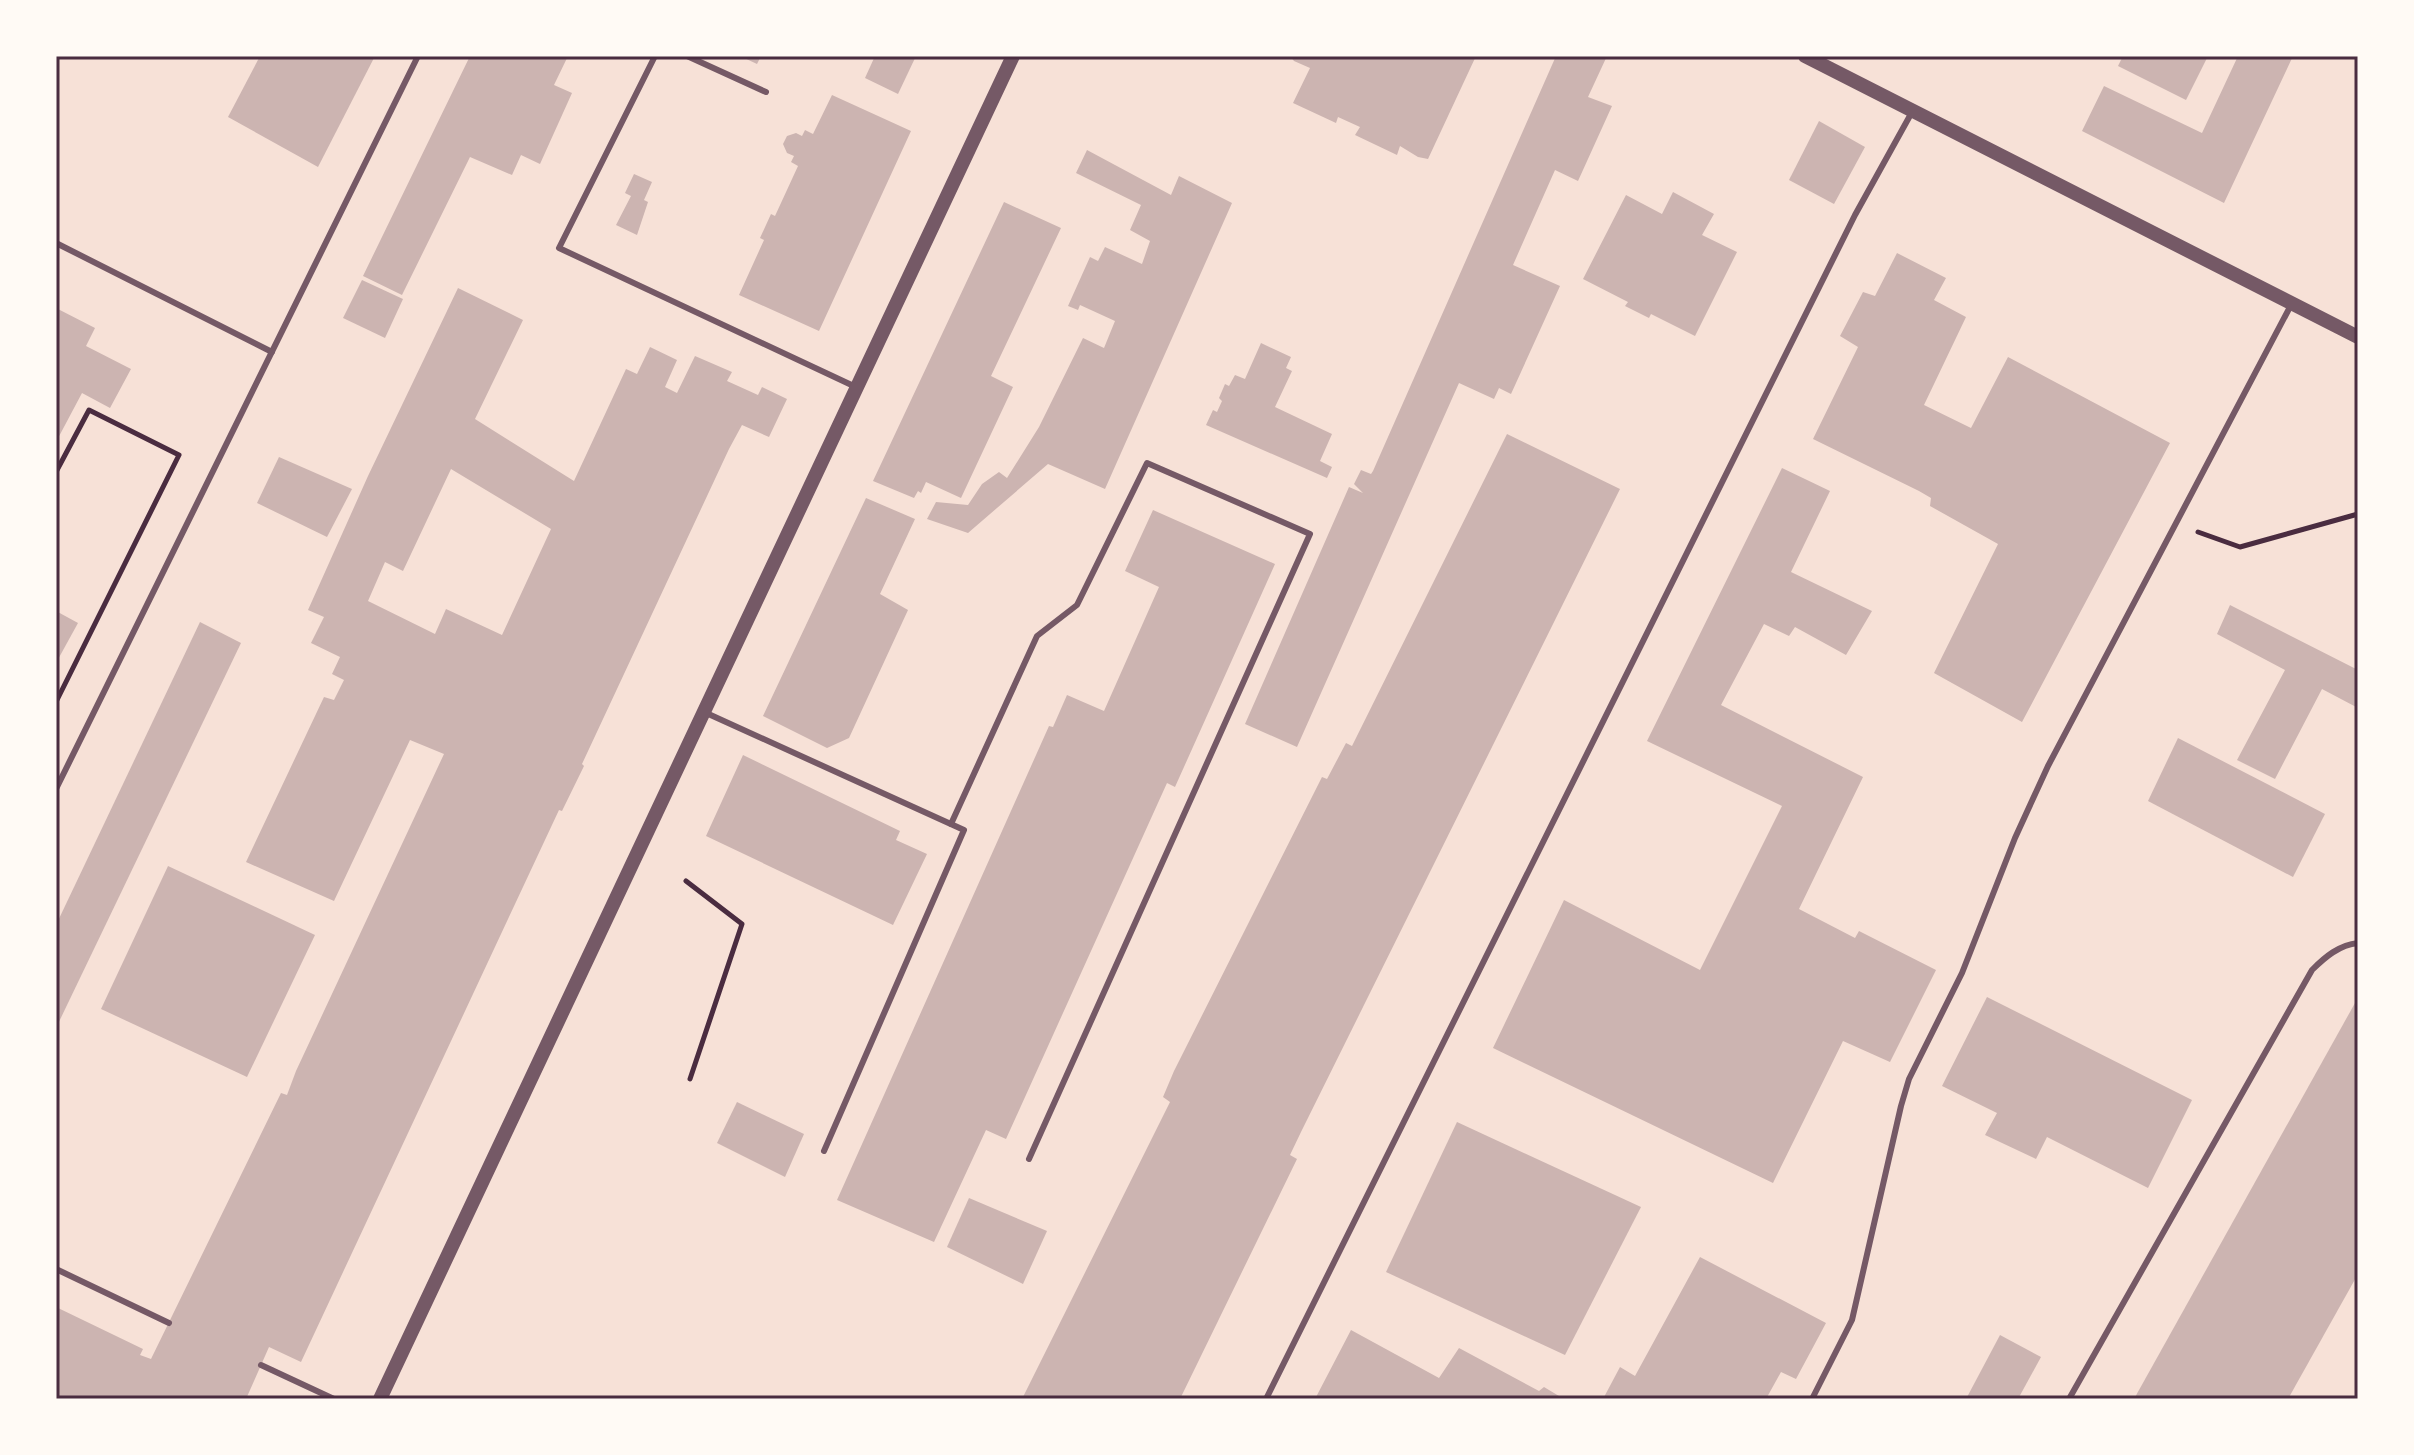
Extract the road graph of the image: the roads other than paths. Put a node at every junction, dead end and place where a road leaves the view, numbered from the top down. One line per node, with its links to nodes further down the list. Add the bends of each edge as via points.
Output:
1 (418, 56): 11 (lane)
2 (655, 56): 12 (lane, via 559,248)
3 (687, 56): 6 (lane)
4 (1013, 56): 12 (street)
5 (1805, 56): 7 (street)
6 (766, 92)
7 (1912, 111): 9 (street); 24 (lane, via 1855,215)
8 (56, 243): 11 (lane)
9 (2292, 304): 10 (street); 25 (lane, via 2038,787 1962,973 1913,1069 1852,1320)
10 (2358, 337)
11 (272, 352): 14 (lane)
12 (858, 388): 13 (street)
13 (704, 712): 15 (lane); 23 (street)
14 (56, 789)
15 (951, 824): 17 (lane, via 964,830); 18 (lane, via 1037,636 1077,605 1147,463 1310,534)
16 (2358, 943): 26 (lane, via 2339,948 2312,970)
17 (824, 1151)
18 (1029, 1159)
19 (56, 1269): 20 (lane)
20 (169, 1323)
21 (261, 1365): 22 (lane)
22 (334, 1399)
23 (380, 1399)
24 (1266, 1399)
25 (1812, 1399)
26 (2069, 1399)

